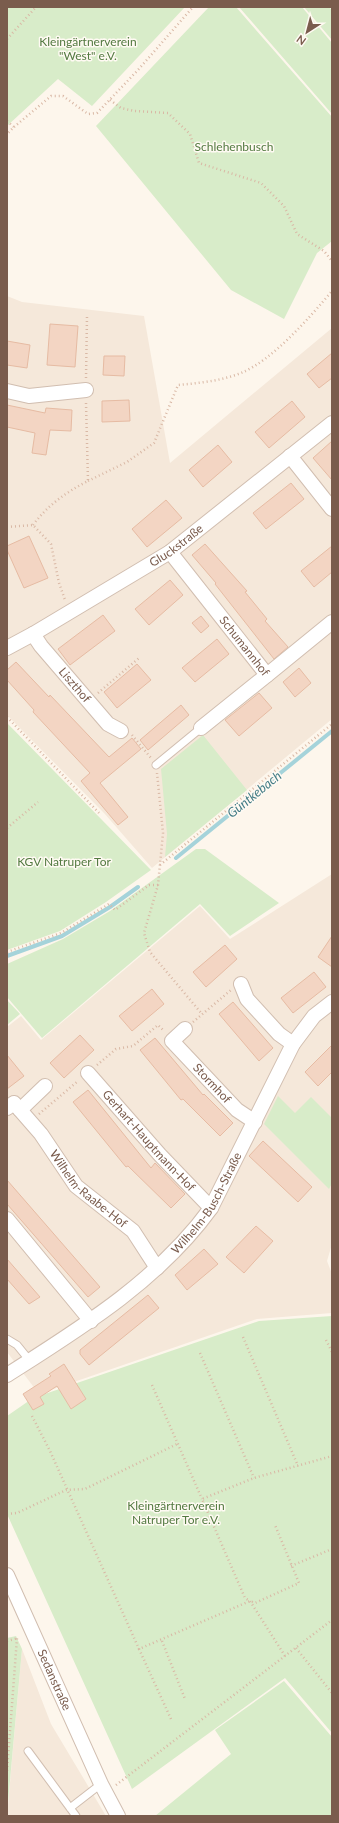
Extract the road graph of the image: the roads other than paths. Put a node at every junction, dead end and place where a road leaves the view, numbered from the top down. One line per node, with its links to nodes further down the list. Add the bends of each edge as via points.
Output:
1 (86, 390): 2 (street, via 29,396)
2 (7, 391)
3 (332, 423): 4 (street, Gluckstraße)
4 (290, 456): 5 (street); 6 (street, Gluckstraße)
5 (332, 509)
6 (170, 552): 8 (street, Gluckstraße); 10 (street, Schumannhof)
7 (332, 622): 10 (street)
8 (33, 634): 9 (street, Gluckstraße); 12 (street, Liszthof, via 108,724)
9 (7, 648)
10 (266, 675): 11 (street, Schumannhof)
11 (201, 728): 13 (lane)
12 (121, 731)
13 (156, 765)
14 (242, 984): 17 (street, via 247,999 279,1034)
15 (332, 1002): 17 (street, Wilhelm-Busch-Straße, via 314,1016)
16 (185, 1029): 21 (street, Stormhof, via 172,1041 237,1110)
17 (293, 1044): 21 (street, Wilhelm-Busch-Straße)
18 (88, 1073): 22 (street, Gerhart-Hauptmann-Hof, via 160,1155)
19 (45, 1086): 20 (street, Wilhelm-Raabe-Hof)
20 (14, 1109): 24 (street, Wilhelm-Raabe-Hof, via 41,1134 76,1186 133,1231)
21 (255, 1122): 22 (street, Wilhelm-Busch-Straße)
22 (211, 1208): 24 (street, Wilhelm-Busch-Straße, via 194,1232)
23 (7, 1219): 25 (street)
24 (157, 1268): 25 (street, Wilhelm-Busch-Straße)
25 (91, 1321): 27 (street, Wilhelm-Busch-Straße)
26 (7, 1339): 27 (lane)
27 (30, 1361): 28 (street, Wilhelm-Busch-Straße)
28 (7, 1375)
29 (7, 1575): 31 (street, Sedanstraße)
30 (28, 1751): 32 (lane)
31 (103, 1789): 32 (lane); 34 (street, Sedanstraße)
32 (70, 1808): 33 (lane)
33 (76, 1816)
34 (118, 1816)

